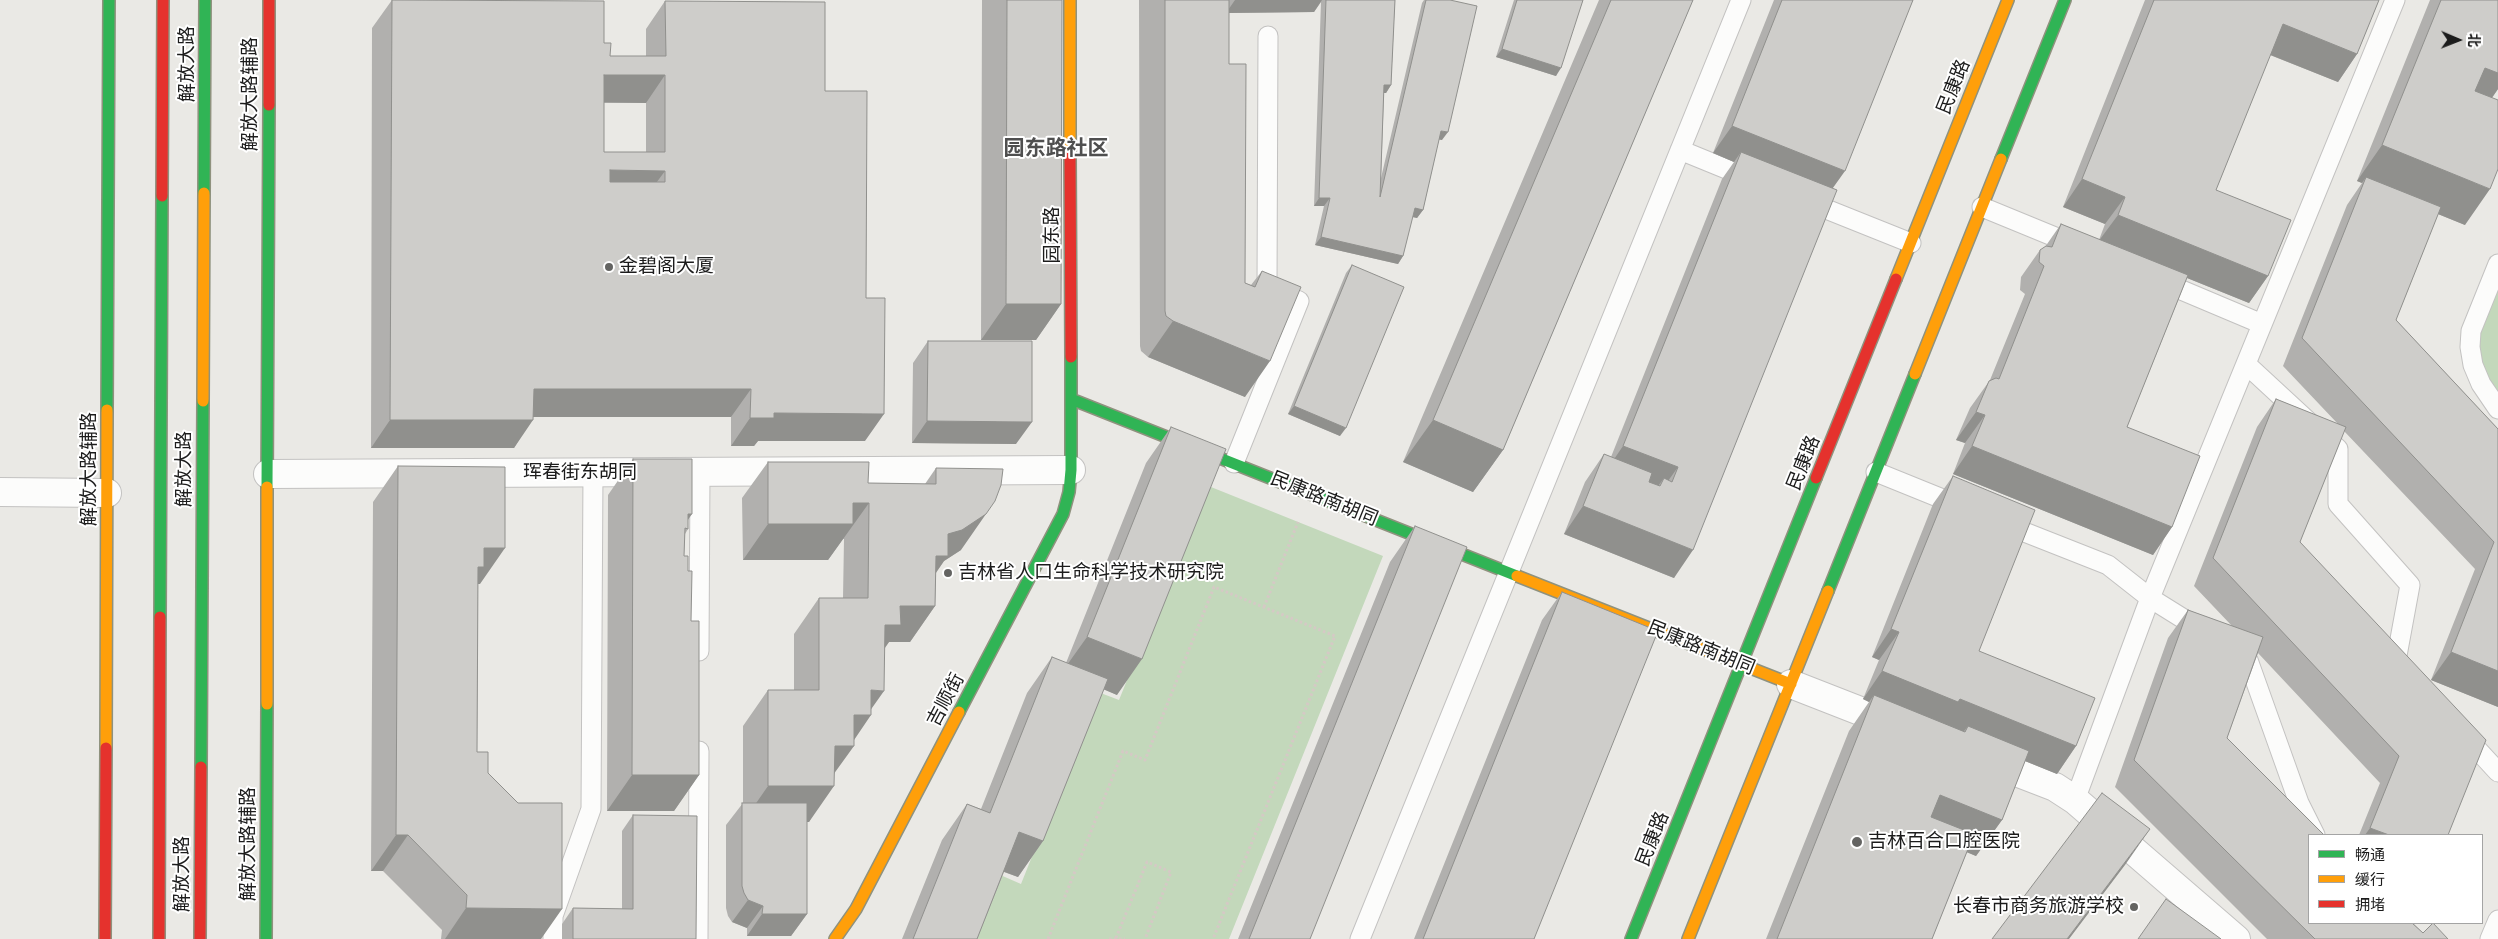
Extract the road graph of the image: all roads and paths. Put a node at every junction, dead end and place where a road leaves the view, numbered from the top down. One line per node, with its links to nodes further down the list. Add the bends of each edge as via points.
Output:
1 (109, 0): 30 (main road, 解放大路辅路)
2 (162, 0): 49 (main road, 解放大路)
3 (205, 0): 50 (main road, 解放大路)
4 (269, 0): 28 (main road, 解放大路辅路)
5 (1070, 0): 21 (main road, 园东路)
6 (1741, 0): 11 (lane)
7 (2008, 0): 15 (main road, 民康路)
8 (2065, 0): 14 (main road)
9 (2395, 0): 19 (lane)
10 (1268, 36): 23 (lane, via 1267,288 1299,301)
11 (1680, 150): 12 (lane); 32 (lane)
12 (1772, 188)
13 (1791, 195): 15 (lane)
14 (1982, 207): 16 (lane); 27 (main road)
15 (1911, 243): 35 (main road, 民康路)
16 (2090, 252)
17 (2498, 264): 22 (lane, via 2471,330 2470,347 2480,384)
18 (2145, 275): 19 (lane)
19 (2262, 324): 20 (lane)
20 (2246, 364): 33 (lane); 37 (lane, via 2338,449 2338,504 2410,585 2396,661)
21 (1071, 399): 23 (main road, 民康路南胡同); 24 (main road, 园东路)
22 (2498, 409)
23 (1234, 463): 31 (main road, 民康路南胡同)
24 (1071, 470): 26 (street, 珲春街东胡同); 54 (main road, 吉顺街, via 1063,514 856,909)
25 (593, 472): 26 (street, 珲春街东胡同); 28 (street, 珲春街东胡同); 52 (lane, via 591,809 553,916)
26 (700, 472): 36 (lane)
27 (1876, 472): 33 (lane, via 2108,565); 38 (main road)
28 (268, 474): 51 (main road, 解放大路辅路)
29 (0, 492): 30 (street)
30 (107, 493): 48 (main road, 解放大路辅路)
31 (1310, 493): 32 (main road, 民康路南胡同); 34 (path)
32 (1508, 572): 35 (main road, 民康路南胡同); 60 (lane)
33 (2150, 598): 44 (lane); 45 (lane, via 2248,660 2299,803)
34 (1264, 607): 55 (path, via 1214,587 1145,760 1124,751); 59 (path, via 1335,636)
35 (1742, 664): 38 (main road, 民康路南胡同); 61 (main road, 民康路)
36 (699, 673)
37 (2415, 682)
38 (1791, 684): 41 (street, 民康路南胡同); 62 (main road)
39 (2453, 723): 43 (lane)
40 (699, 732): 53 (lane)
41 (1918, 734)
42 (1964, 752): 44 (street, via 2055,787)
43 (2498, 772)
44 (2075, 800): 63 (street)
45 (2314, 834)
46 (2498, 920): 64 (lane)
47 (1116, 938): 56 (path); 57 (path); 58 (path, via 1147,862 1171,872)
48 (105, 939)
49 (159, 939)
50 (200, 939)
51 (266, 939)
52 (553, 939)
53 (698, 939)
54 (835, 939)
55 (1048, 939)
56 (1109, 939)
57 (1125, 939)
58 (1145, 939)
59 (1214, 939)
60 (1360, 939)
61 (1631, 939)
62 (1688, 939)
63 (2236, 939)
64 (2490, 939)

